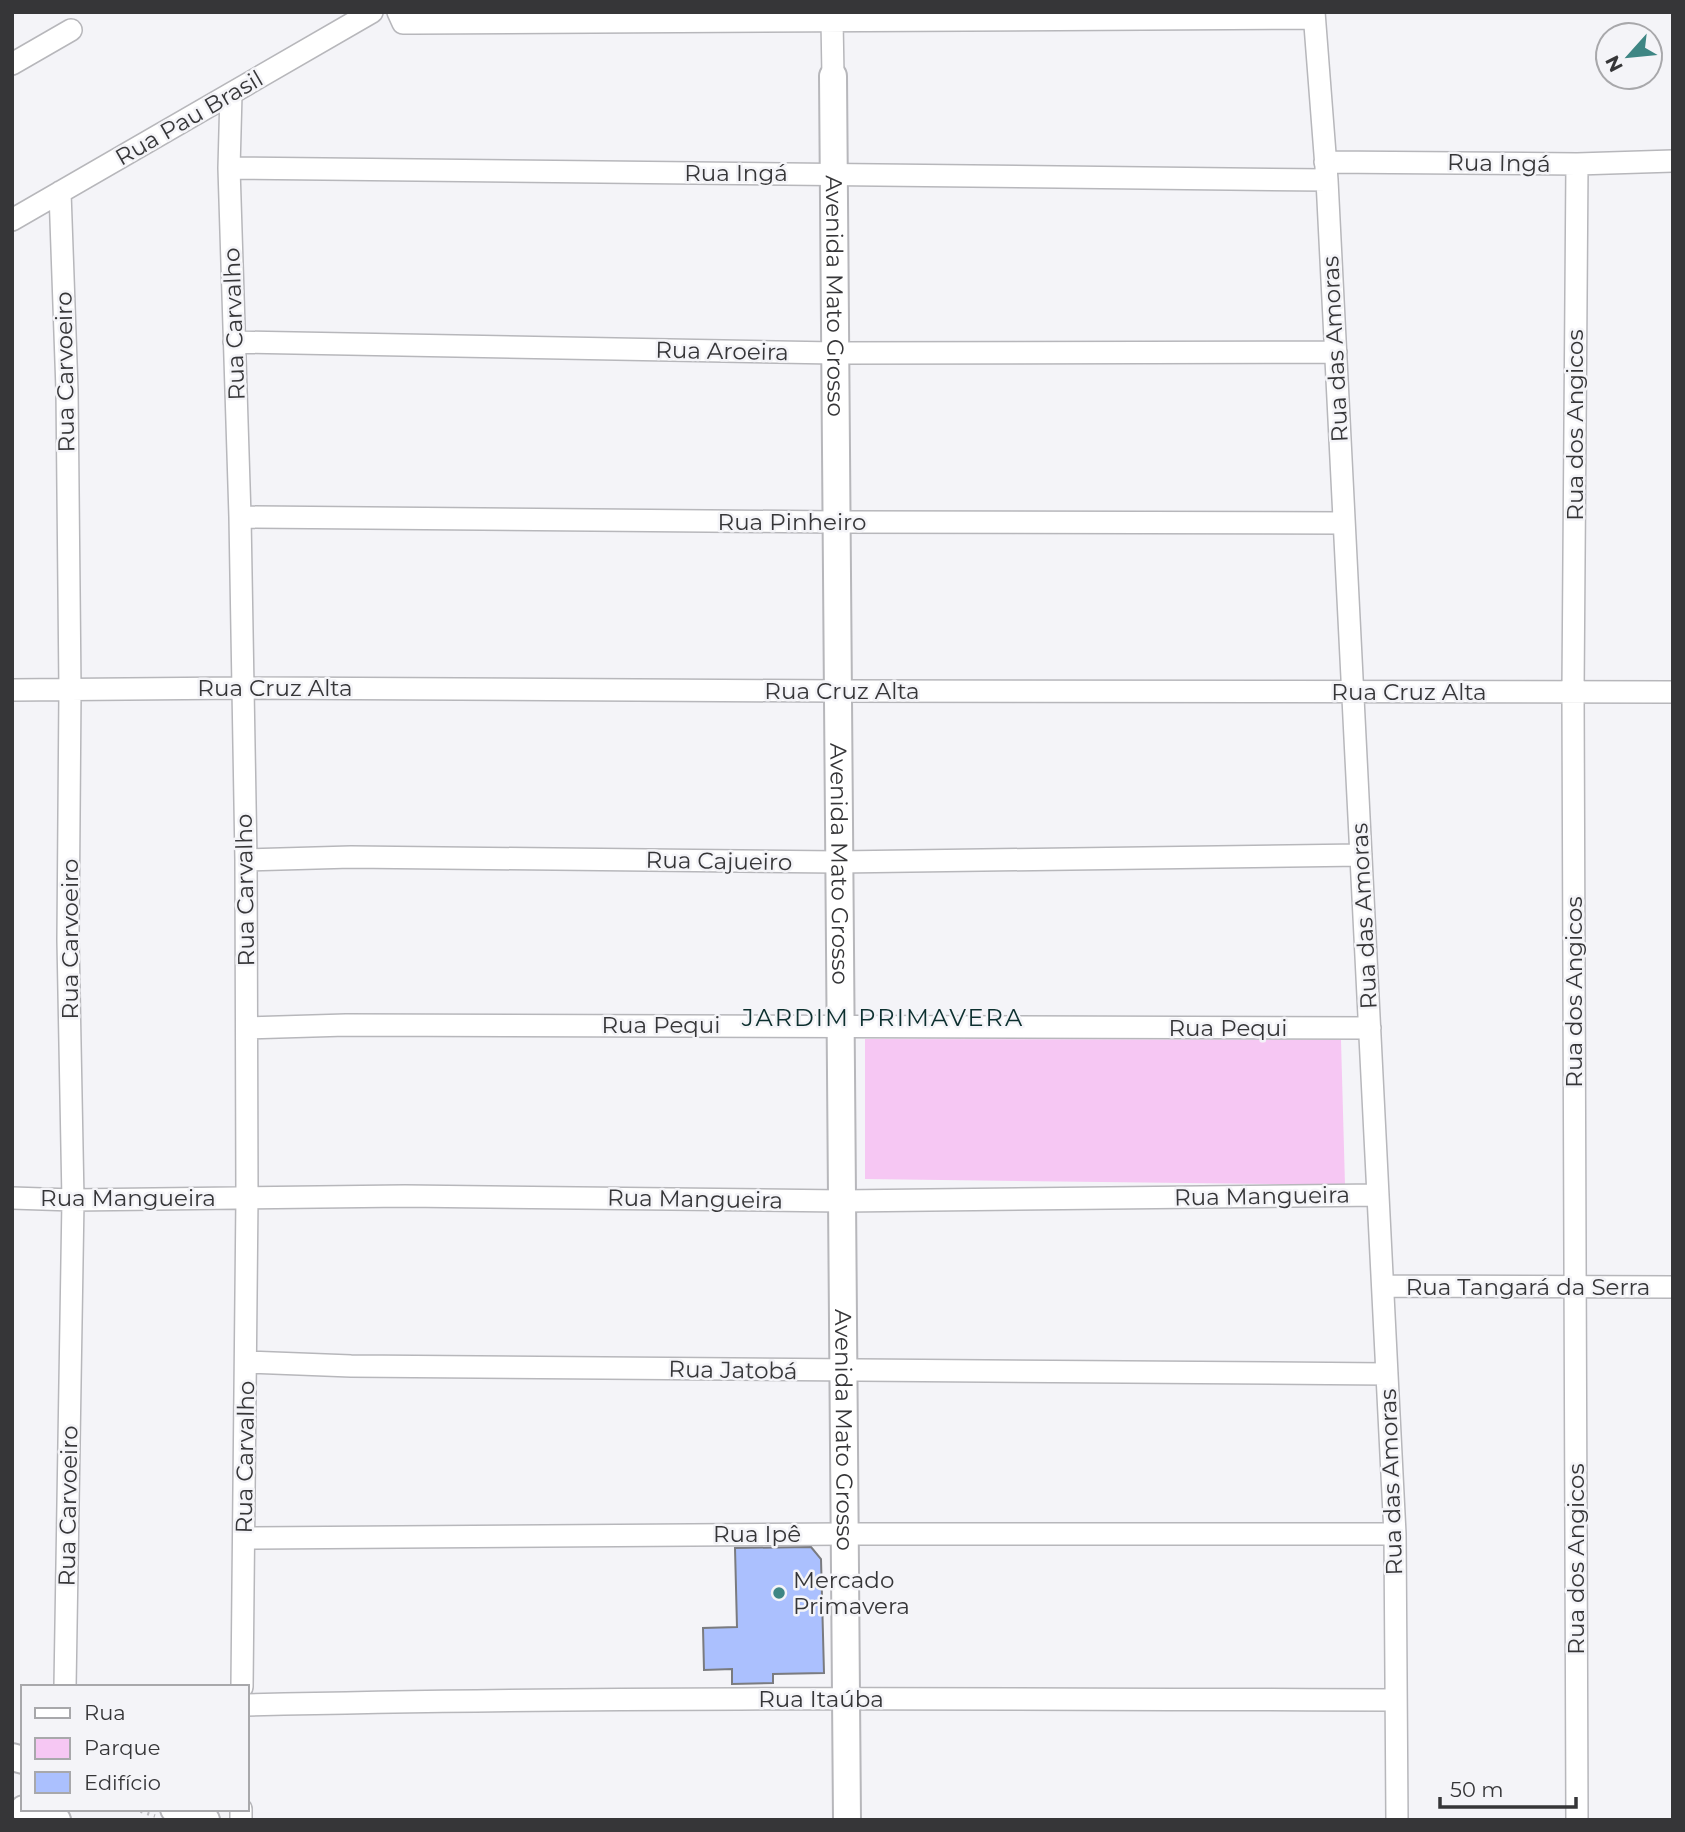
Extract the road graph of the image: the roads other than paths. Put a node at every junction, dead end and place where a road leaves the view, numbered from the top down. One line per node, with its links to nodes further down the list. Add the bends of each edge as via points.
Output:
1 (398, 12): 4 (street, via 403,23)
2 (369, 14): 8 (street, Rua Pau Brasil)
3 (1314, 15): 4 (street); 12 (street, Rua das Amoras)
4 (832, 20): 7 (street)
5 (71, 30): 6 (street)
6 (12, 64)
7 (833, 76): 13 (street, Avenida Mato Grosso)
8 (231, 94): 11 (street, Rua Carvalho); 14 (street, Rua Pau Brasil)
9 (1673, 161): 10 (street, Rua Ingá)
10 (1577, 164): 12 (street, Rua Ingá); 26 (street, Rua dos Angicos)
11 (229, 168): 13 (street, Rua Ingá); 16 (street, Rua Carvalho)
12 (1326, 171): 13 (street, Rua Ingá); 17 (street, Rua das Amoras)
13 (834, 173): 18 (street, Avenida Mato Grosso)
14 (60, 192): 15 (street, Rua Pau Brasil); 24 (street, Rua Carvoeiro)
15 (12, 220)
16 (234, 342): 18 (street, Rua Aroeira); 19 (street, Rua Carvalho)
17 (1336, 352): 18 (street, Rua Aroeira); 21 (street, Rua das Amoras)
18 (835, 354): 20 (street, Avenida Mato Grosso)
19 (240, 517): 20 (street, Rua Pinheiro); 22 (street, Rua Carvalho)
20 (836, 522): 21 (street, Rua Pinheiro); 25 (street, Avenida Mato Grosso)
21 (1344, 523): 27 (street, Rua das Amoras)
22 (242, 688): 24 (street, Rua Cruz Alta); 25 (street, Rua Cruz Alta); 30 (street, Rua Carvalho)
23 (12, 690): 24 (street, Rua Cruz Alta)
24 (70, 690): 38 (street, Rua Carvoeiro)
25 (838, 691): 27 (street, Rua Cruz Alta); 31 (street, Avenida Mato Grosso)
26 (1573, 691): 27 (street, Rua Cruz Alta); 28 (street, Rua Cruz Alta); 41 (street, Rua dos Angicos)
27 (1353, 692): 29 (street, Rua das Amoras)
28 (1673, 692)
29 (1361, 855): 31 (street, Rua Cajueiro); 34 (street, Rua das Amoras)
30 (246, 860): 31 (street, Rua Cajueiro); 33 (street, Rua Carvalho)
31 (839, 862): 32 (street, Avenida Mato Grosso)
32 (841, 1026): 33 (street, Rua Pequi); 34 (street, Rua Pequi); 39 (street, Avenida Mato Grosso)
33 (247, 1028): 36 (street, Rua Carvalho)
34 (1370, 1028): 35 (street, Rua das Amoras)
35 (1378, 1195): 39 (street, Rua Mangueira); 40 (street, Rua das Amoras)
36 (247, 1196): 38 (street, Rua Mangueira); 39 (street, Rua Mangueira); 43 (street, Rua Carvalho)
37 (12, 1198): 38 (street, Rua Mangueira)
38 (73, 1200): 49 (street, Rua Carvoeiro)
39 (842, 1201): 44 (street, Avenida Mato Grosso)
40 (1383, 1286): 41 (street, Rua Tangará da Serra); 45 (street, Rua das Amoras)
41 (1576, 1287): 42 (street, Rua Tangará da Serra); 60 (street, Rua dos Angicos)
42 (1673, 1287)
43 (246, 1362): 44 (street, Rua Jatobá); 48 (street, Rua Carvalho)
44 (844, 1371): 45 (street, Rua Jatobá); 46 (street, Avenida Mato Grosso)
45 (1387, 1374): 47 (street, Rua das Amoras)
46 (845, 1534): 47 (street, Rua Ipê); 48 (street, Rua Ipê); 51 (street, Avenida Mato Grosso)
47 (1395, 1534): 52 (street, Rua das Amoras)
48 (245, 1538): 50 (street, Rua Carvalho)
49 (65, 1685)
50 (242, 1685)
51 (846, 1699): 52 (street, Rua Itaúba); 53 (street, Rua Itaúba); 58 (street, Avenida Mato Grosso)
52 (1396, 1700): 59 (street, Rua das Amoras)
53 (248, 1705)
54 (30, 1811): 56 (street)
55 (180, 1811): 57 (street)
56 (57, 1820)
57 (206, 1820)
58 (847, 1820)
59 (1397, 1820)
60 (1577, 1820)

